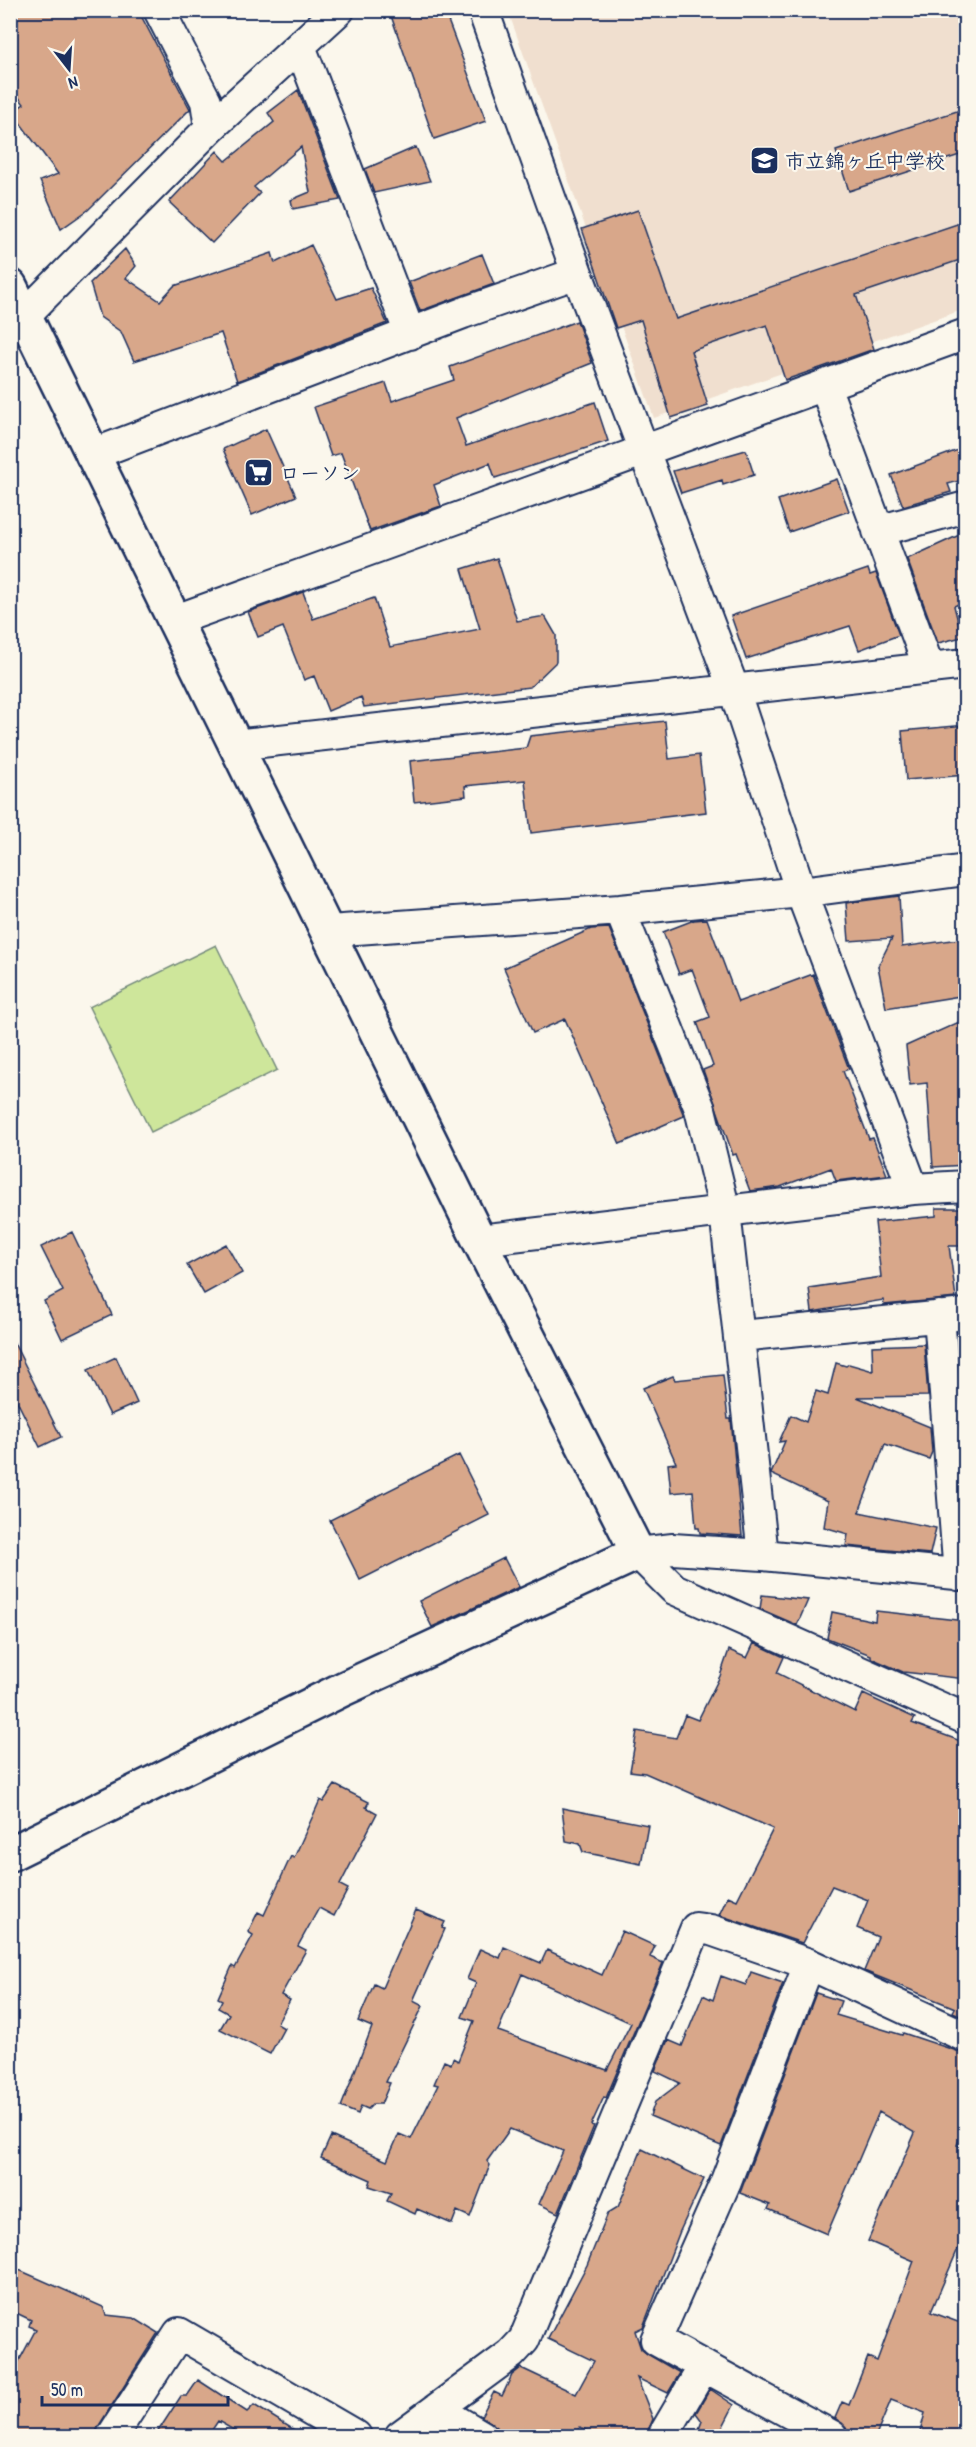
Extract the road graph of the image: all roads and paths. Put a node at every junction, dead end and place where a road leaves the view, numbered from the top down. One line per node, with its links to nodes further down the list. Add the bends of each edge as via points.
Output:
1 (159, 10): 5 (street, via 206,100)
2 (339, 10): 4 (street)
3 (483, 10): 6 (street)
4 (300, 46): 5 (street); 8 (street)
5 (210, 128): 7 (street)
6 (577, 273): 8 (street); 11 (street)
7 (18, 300): 12 (street)
8 (410, 334): 12 (street)
9 (966, 334): 10 (street)
10 (825, 386): 11 (street); 14 (street)
11 (644, 449): 15 (street); 18 (street)
12 (91, 455): 15 (street)
13 (966, 507): 14 (street)
14 (878, 531): 17 (street)
15 (173, 621): 19 (street)
16 (966, 664): 17 (street)
17 (929, 668): 18 (street)
18 (734, 690): 19 (street); 21 (street)
19 (234, 745): 23 (street)
20 (966, 870): 21 (street)
21 (801, 892): 22 (street); 25 (street)
22 (620, 910): 23 (street); 26 (street, via 700,1109)
23 (329, 931): 27 (street)
24 (966, 1185): 25 (street)
25 (913, 1189): 26 (street)
26 (724, 1211): 27 (street); 29 (street)
27 (479, 1240): 30 (street)
28 (952, 1315): 29 (street); 32 (street)
29 (740, 1336): 31 (street)
30 (638, 1553): 31 (street, via 673,1549); 33 (street, via 674,1588); 34 (street, via 343,1689)
31 (763, 1555): 32 (street)
32 (962, 1575)
33 (966, 1719)
34 (10, 1854)
35 (809, 1964): 36 (street); 37 (street, via 726,2181 656,2340); 38 (street, via 696,1928 524,2340)
36 (966, 2037)
37 (704, 2366): 43 (street); 44 (street)
38 (438, 2410): 41 (street); 42 (street)
39 (112, 2436): 40 (street, via 180,2332)
40 (356, 2436)
41 (400, 2436)
42 (482, 2436)
43 (663, 2436)
44 (832, 2436)

